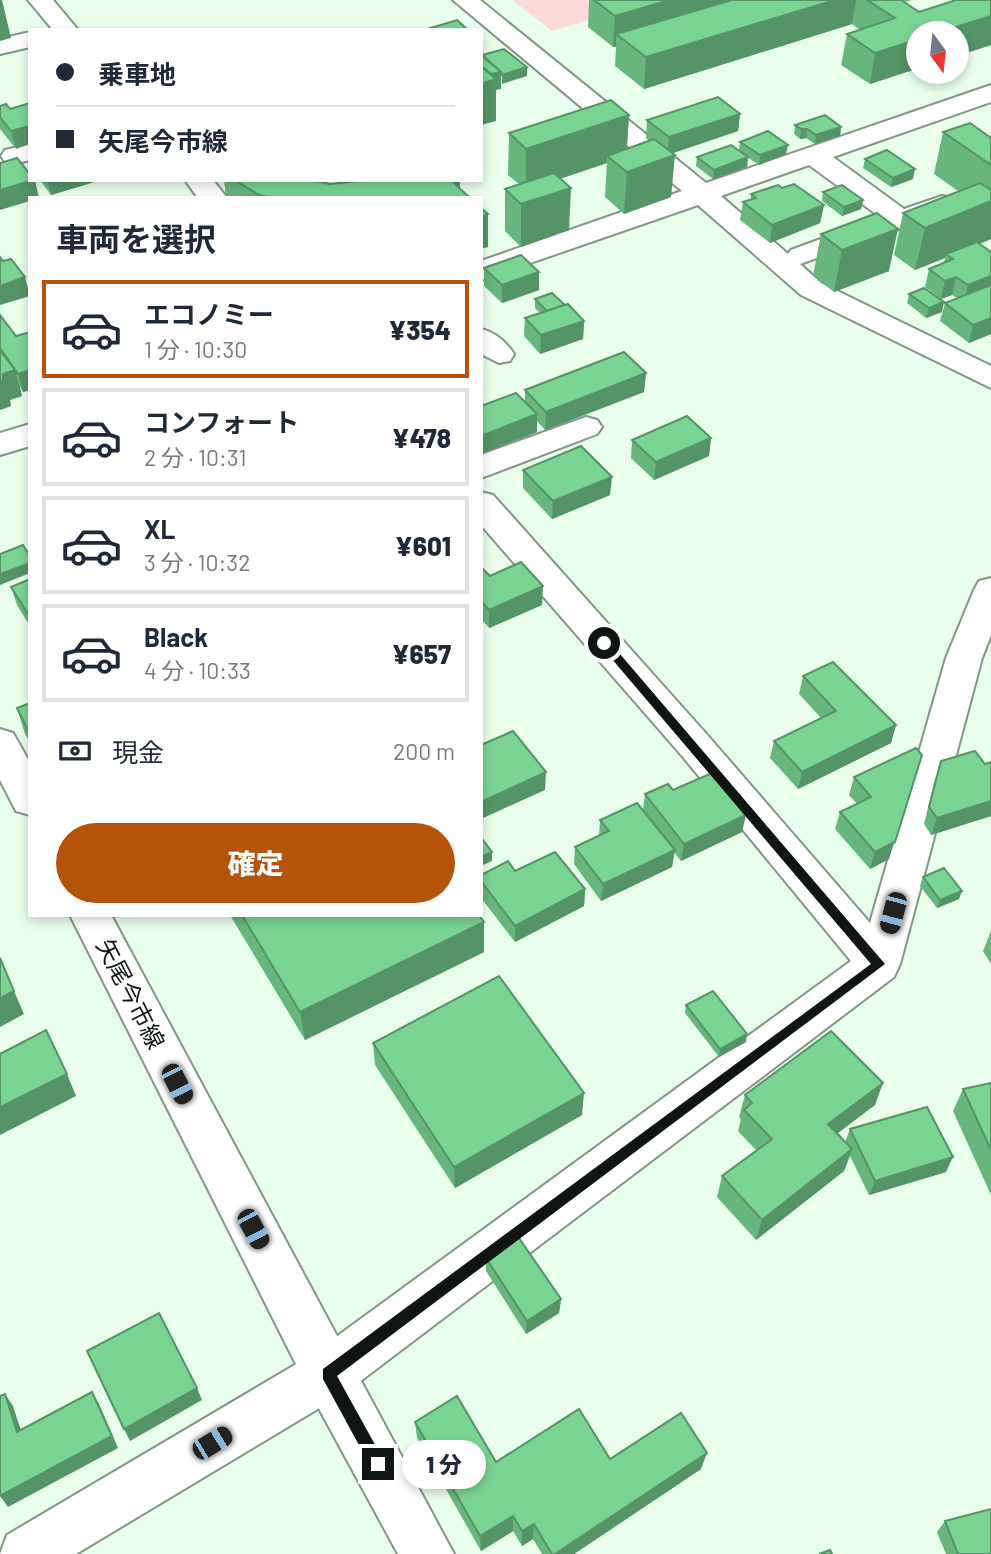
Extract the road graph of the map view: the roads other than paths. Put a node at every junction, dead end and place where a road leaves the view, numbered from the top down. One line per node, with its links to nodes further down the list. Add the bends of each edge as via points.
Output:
1 (40, 0): 3 (street)
2 (465, 0): 9 (street, via 505,46)
3 (63, 28)
4 (28, 40): 5 (street)
5 (0, 47)
6 (991, 93): 7 (street)
7 (811, 154): 9 (street); 12 (street)
8 (200, 182): 10 (street)
9 (701, 193): 14 (street); 15 (street, via 811,289)
10 (212, 196)
11 (942, 204): 12 (street)
12 (899, 218): 13 (street)
13 (801, 257)
14 (483, 270)
15 (991, 378)
16 (586, 427): 19 (street)
17 (28, 435): 18 (street)
18 (0, 445)
19 (483, 466)
20 (483, 508): 21 (street)
21 (497, 545): 26 (street, via 696,747)
22 (991, 590): 26 (street, via 964,657)
23 (0, 743): 24 (street)
24 (28, 796)
25 (91, 917): 27 (street, 矢尾今市線)
26 (879, 964): 27 (street)
27 (328, 1374): 28 (street); 29 (street, 矢尾今市線)
28 (26, 1554)
29 (428, 1554)

